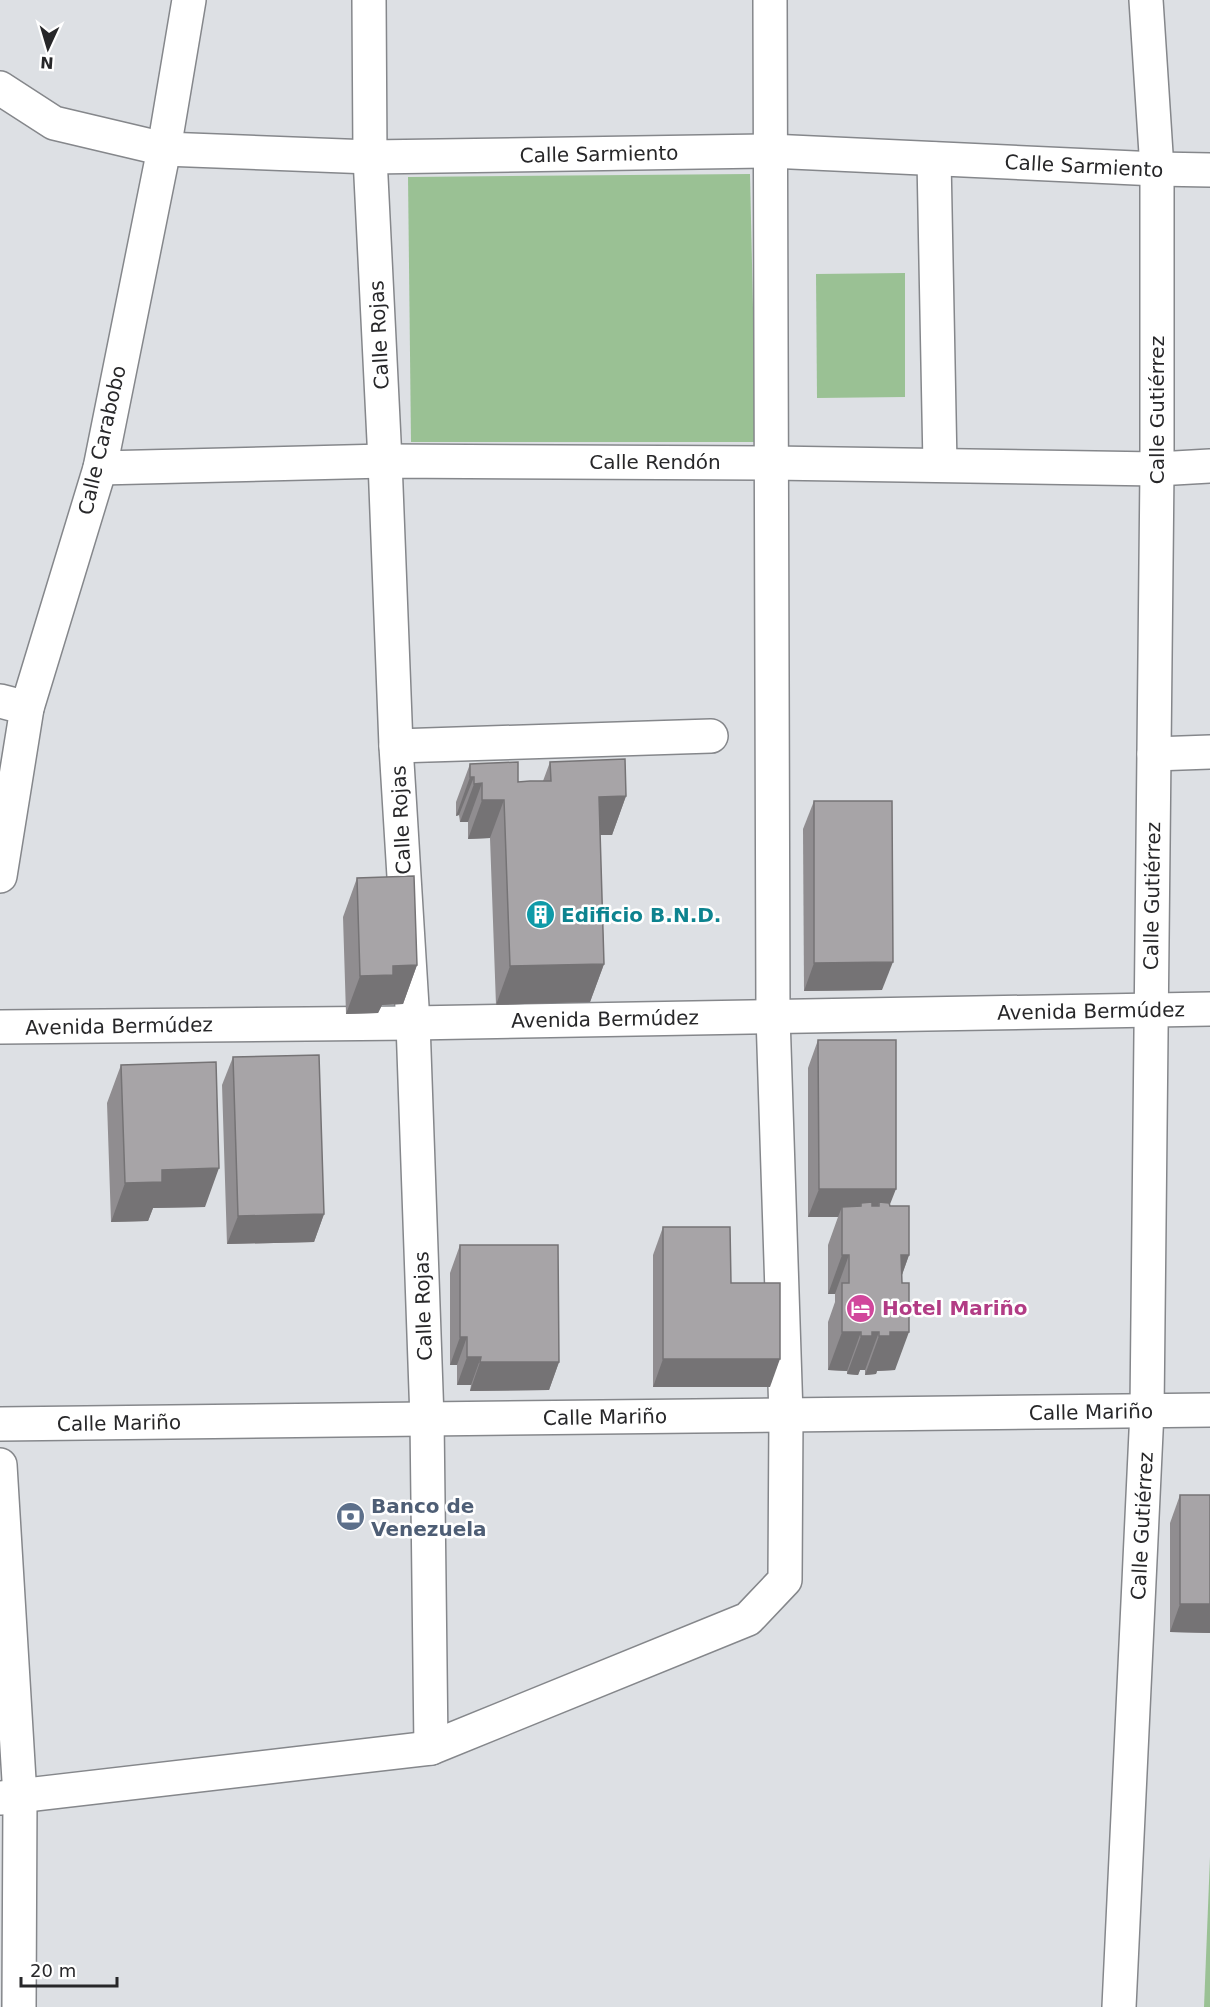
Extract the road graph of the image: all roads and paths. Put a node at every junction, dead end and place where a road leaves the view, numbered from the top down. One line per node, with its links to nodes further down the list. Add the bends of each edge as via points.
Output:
1 (189, 0): 6 (street, Calle Carabobo)
2 (369, 0): 8 (street, Calle Rojas)
3 (770, 0): 7 (street)
4 (1146, 0): 10 (street, Calle Gutiérrez)
5 (0, 88): 6 (street, Calle Sarmiento, via 54,123)
6 (164, 149): 8 (street, Calle Sarmiento); 16 (street, Calle Carabobo)
7 (770, 152): 8 (street, Calle Sarmiento); 9 (street, Calle Sarmiento); 13 (street)
8 (370, 157): 12 (street, Calle Rojas)
9 (934, 159): 10 (street, Calle Sarmiento); 14 (street)
10 (1157, 170): 11 (street, Calle Sarmiento); 17 (street, Calle Gutiérrez)
11 (1210, 170)
12 (385, 461): 13 (street, Calle Rendón); 16 (street, Calle Rendón); 20 (street, Calle Rojas)
13 (772, 463): 14 (street, Calle Rendón); 26 (street)
14 (940, 465): 17 (street, Calle Rendón)
15 (1210, 466): 17 (street, Calle Rendón)
16 (100, 468): 18 (street, Calle Carabobo)
17 (1157, 469): 22 (street, Calle Gutiérrez)
18 (14, 704): 23 (street, Calle Carabobo)
19 (711, 736): 20 (street)
20 (396, 746): 27 (street, Calle Rojas)
21 (1210, 752): 22 (street)
22 (1154, 754): 25 (street, Calle Gutiérrez)
23 (0, 876)
24 (1210, 1009): 25 (street, Avenida Bermúdez)
25 (1150, 1010): 26 (street, Avenida Bermúdez); 30 (street, Calle Gutiérrez)
26 (773, 1016): 27 (street, Avenida Bermúdez); 31 (street)
27 (413, 1023): 28 (street, Avenida Bermúdez); 32 (street, Calle Rojas)
28 (0, 1027)
29 (1210, 1410): 30 (street, Calle Mariño)
30 (1148, 1411): 31 (street, Calle Mariño); 38 (street, Calle Gutiérrez)
31 (786, 1415): 32 (street, Calle Mariño); 35 (street, via 784,1580 748,1619)
32 (427, 1419): 33 (street, Calle Mariño); 35 (street, Calle Rojas)
33 (0, 1424)
34 (0, 1465): 36 (street)
35 (431, 1748): 36 (street)
36 (10, 1797): 37 (street)
37 (19, 2007)
38 (1119, 2007)

